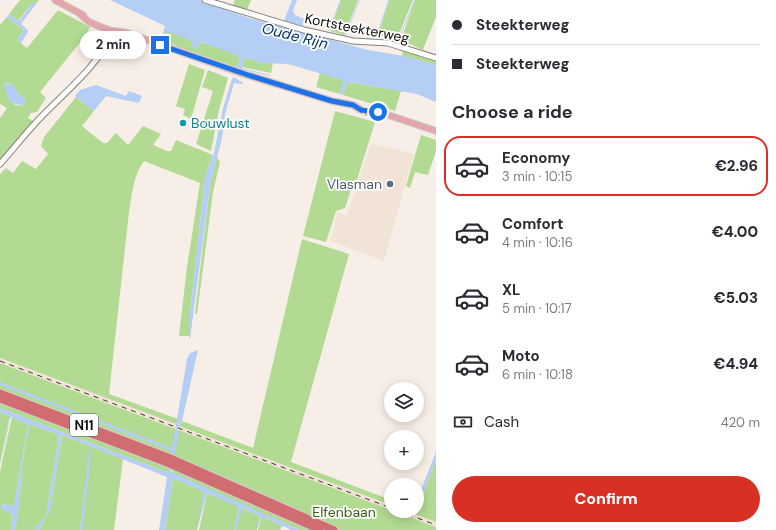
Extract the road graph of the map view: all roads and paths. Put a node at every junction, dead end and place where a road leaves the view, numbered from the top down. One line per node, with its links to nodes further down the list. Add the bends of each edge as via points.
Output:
1 (55, 0): 3 (main road, via 98,25)
2 (205, 0): 4 (street, Kortsteekterweg, via 304,30 353,42 388,43)
3 (114, 31): 5 (main road, via 246,74 353,105 364,111 378,112); 6 (street, via 105,48 76,84 45,113)
4 (436, 58)
5 (436, 131)
6 (0, 164)
7 (0, 393): 9 (highway, N11)
8 (0, 399): 9 (highway, N11)
9 (168, 460): 10 (highway, N11)
10 (177, 464): 11 (highway, N11); 12 (highway, N11)
11 (320, 530)
12 (334, 530)

